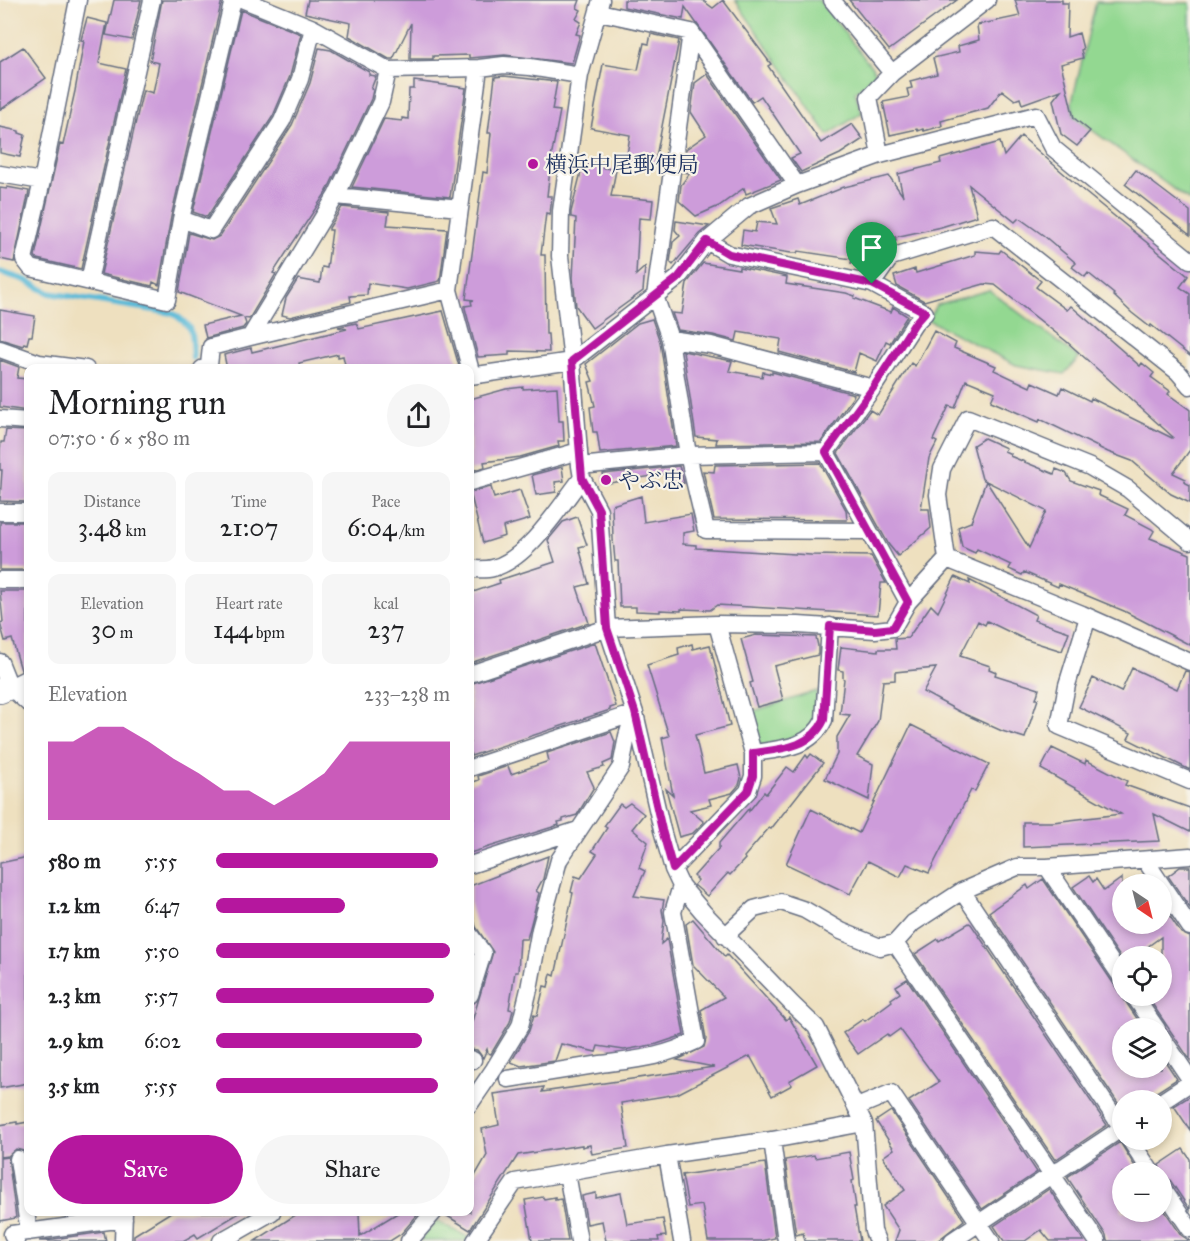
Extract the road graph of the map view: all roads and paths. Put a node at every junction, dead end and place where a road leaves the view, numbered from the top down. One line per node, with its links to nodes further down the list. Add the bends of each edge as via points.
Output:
1 (78, 0): 16 (street)
2 (152, 0): 23 (street)
3 (233, 0): 20 (street)
4 (244, 0): 8 (street)
5 (834, 0): 12 (street)
6 (987, 0): 12 (street)
7 (600, 6): 9 (street); 13 (street)
8 (313, 28): 11 (street); 20 (street, via 300,79 282,121 211,230)
9 (691, 32): 17 (street); 26 (street)
10 (479, 68): 11 (street); 13 (street, via 504,65); 19 (street)
11 (388, 70): 18 (street, via 381,102)
12 (892, 73): 14 (street, via 869,97)
13 (580, 75): 30 (street, via 561,211 560,256)
14 (880, 155): 17 (street); 22 (street, via 1036,115 1053,148)
15 (0, 174): 16 (street)
16 (42, 181): 23 (street, via 24,259 31,268)
17 (797, 185): 21 (street, via 749,206)
18 (336, 196): 19 (street); 27 (street)
19 (460, 208): 25 (street)
20 (181, 219): 23 (street, via 166,300)
21 (707, 241): 24 (street, via 729,254); 26 (street, via 678,278)
22 (1190, 260)
23 (89, 281)
24 (872, 284): 35 (street, via 891,256 993,226 1178,372); 36 (street, via 925,312)
25 (448, 290): 27 (street); 33 (street)
26 (655, 296): 28 (street); 30 (street)
27 (250, 337): 32 (street, via 211,346)
28 (670, 339): 36 (street, via 711,345); 40 (street)
29 (0, 349): 31 (street)
30 (572, 361): 34 (street); 41 (street)
31 (47, 364)
32 (210, 364)
33 (468, 364)
34 (474, 376)
35 (1190, 386)
36 (873, 388): 39 (street)
37 (0, 419): 38 (street)
38 (24, 421)
39 (826, 452): 40 (street); 45 (street)
40 (688, 455): 41 (street); 45 (street, via 706,530)
41 (580, 465): 42 (street); 48 (street, via 545,528 509,561 493,568); 55 (street, via 599,510)
42 (474, 481)
43 (0, 512): 44 (street)
44 (24, 512)
45 (868, 531): 51 (street)
46 (1190, 541): 47 (street, via 1128,489 1090,467 969,418 942,469 938,495)
47 (947, 559): 51 (street); 52 (street)
48 (474, 569)
49 (0, 580): 50 (street)
50 (24, 580)
51 (908, 602): 54 (street, via 893,628)
52 (1088, 617): 56 (street); 63 (street, via 1059,726)
53 (717, 624): 54 (street); 55 (street); 61 (street)
54 (830, 626): 61 (street, via 824,720 819,730 792,748)
55 (607, 628): 58 (street); 60 (street)
56 (1190, 662)
57 (0, 663): 59 (street)
58 (474, 673)
59 (14, 689)
60 (635, 712): 62 (street); 64 (street, via 621,767); 69 (street)
61 (753, 753): 69 (street, via 753,776 748,791)
62 (474, 767)
63 (1190, 782)
64 (578, 830): 67 (street); 79 (street, via 559,860 520,1026)
65 (1190, 856): 66 (street)
66 (1144, 860): 68 (street); 72 (street)
67 (474, 864)
68 (1047, 867): 71 (street, via 1017,867); 76 (street)
69 (673, 869): 70 (street)
70 (681, 886): 73 (street); 79 (street, via 673,912 696,1041 671,1053 640,1060)
71 (962, 891): 75 (street, via 913,923); 83 (street)
72 (1190, 927)
73 (724, 936): 75 (street, via 754,909 781,902 880,947); 84 (street, via 816,1027)
74 (474, 941): 77 (street, via 483,953)
75 (895, 943): 90 (street)
76 (1112, 963)
77 (474, 982)
78 (1172, 1053): 80 (street)
79 (487, 1071): 82 (street)
80 (1190, 1081): 81 (street)
81 (1172, 1094)
82 (474, 1096)
83 (1112, 1113)
84 (861, 1115): 86 (street); 95 (street, via 891,1093); 105 (street)
85 (1112, 1135): 90 (street)
86 (772, 1140): 87 (street); 104 (street)
87 (667, 1155): 89 (street); 103 (street)
88 (18, 1159): 97 (street)
89 (567, 1173): 101 (street, via 515,1182); 102 (street)
90 (1052, 1174): 95 (street); 108 (street)
91 (1172, 1202): 96 (street)
92 (124, 1216): 97 (street); 98 (street)
93 (265, 1216): 99 (street)
94 (431, 1216): 100 (street)
95 (979, 1223): 106 (street); 107 (street)
96 (1190, 1229)
97 (22, 1236)
98 (123, 1241)
99 (221, 1241)
100 (410, 1241)
101 (476, 1241)
102 (579, 1241)
103 (682, 1241)
104 (786, 1241)
105 (877, 1241)
106 (952, 1241)
107 (991, 1241)
108 (1097, 1241)

